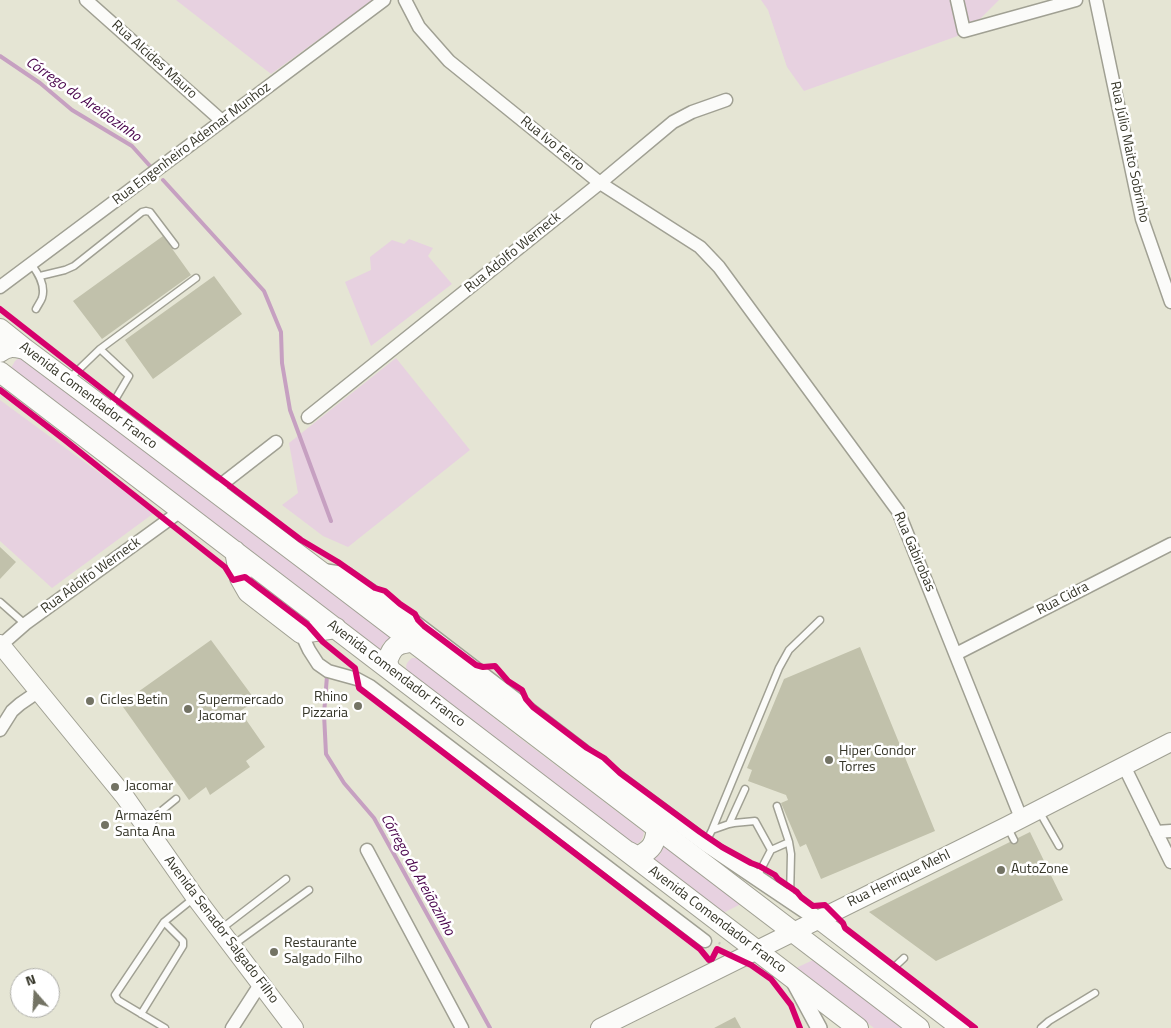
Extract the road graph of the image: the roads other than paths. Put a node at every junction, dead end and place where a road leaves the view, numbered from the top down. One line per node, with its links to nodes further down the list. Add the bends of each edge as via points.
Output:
1 (86, 0): 8 (street, Rua Alcides Mauro)
2 (384, 0): 8 (street, Rua Engenheiro Ademar Munhoz)
3 (405, 0): 9 (street, Rua Ivo Ferro, via 419,27 448,61)
4 (957, 0): 5 (street, via 964,31)
5 (1076, 0)
6 (1096, 0): 15 (street, Rua Júlio Maito Sobrinho, via 1142,219)
7 (726, 100): 9 (street, Rua Adolfo Werneck, via 673,122)
8 (222, 121): 11 (street, Rua Engenheiro Ademar Munhoz)
9 (600, 183): 12 (street, Rua Ivo Ferro, via 700,247); 26 (street, Rua Adolfo Werneck)
10 (175, 245): 13 (lane, via 146,211 74,266)
11 (31, 264): 13 (lane); 16 (street, Rua Engenheiro Ademar Munhoz)
12 (719, 267): 40 (street, Rua Gabirobas, via 898,511)
13 (40, 276): 18 (lane, via 43,291)
14 (196, 278): 21 (lane)
15 (1168, 284): 17 (street, Rua Júlio Maito Sobrinho)
16 (0, 287)
17 (1171, 302)
18 (36, 309)
19 (0, 329): 20 (highway, Avenida Comendador Franco)
20 (25, 349): 22 (highway, via 12,347); 24 (highway, Avenida Comendador Franco)
21 (100, 349): 24 (lane); 25 (lane, via 128,376)
22 (0, 352)
23 (1, 371): 29 (highway, Avenida Comendador Franco)
24 (68, 380): 25 (highway, Avenida Comendador Franco)
25 (108, 411): 28 (highway, Avenida Comendador Franco)
26 (308, 418)
27 (276, 442): 28 (street)
28 (213, 491): 32 (highway, Avenida Comendador Franco)
29 (182, 510): 31 (highway, Avenida Comendador Franco); 35 (street, Rua Adolfo Werneck)
30 (1171, 544): 40 (street, Rua Cidra)
31 (235, 551): 36 (highway, Avenida Comendador Franco); 37 (highway, via 240,578 248,592)
32 (320, 571): 38 (highway, Avenida Comendador Franco); 56 (street, Avenida Comendador Franco, via 346,575 404,615 605,769)
33 (0, 602): 35 (lane)
34 (820, 620): 56 (lane, via 789,650 779,668)
35 (25, 624): 39 (street, Rua Adolfo Werneck)
36 (336, 628): 37 (highway); 41 (highway, Avenida Comendador Franco)
37 (301, 633): 72 (street, Avenida Comendador Franco, via 318,664 328,671 358,679 370,686)
38 (413, 642): 41 (highway, via 400,643 391,651 387,662); 51 (highway, Avenida Comendador Franco)
39 (1, 644): 42 (main road, Avenida Senador Salgado Filho)
40 (956, 654): 52 (street, Rua Gabirobas)
41 (390, 670): 61 (highway, Avenida Comendador Franco)
42 (39, 691): 43 (street, via 16,708); 53 (main road, Avenida Senador Salgado Filho)
43 (0, 730)
44 (1171, 742): 45 (main road, Rua Henrique Mehl)
45 (1124, 766): 49 (main road, Rua Henrique Mehl); 55 (street)
46 (745, 789): 50 (lane)
47 (176, 799): 53 (lane)
48 (777, 806): 57 (lane)
49 (1038, 810): 52 (main road, Rua Henrique Mehl); 58 (lane)
50 (729, 824): 56 (lane); 60 (lane, via 755,821)
51 (657, 828): 61 (highway, via 656,840 649,851 638,857); 71 (highway, Avenida Comendador Franco)
52 (1014, 828): 68 (main road, Rua Henrique Mehl)
53 (147, 829): 66 (main road, Avenida Senador Salgado Filho)
54 (1171, 830): 55 (street)
55 (1156, 832): 62 (street)
56 (709, 836): 63 (street, Avenida Comendador Franco)
57 (789, 842): 60 (lane); 67 (lane, via 792,854)
58 (1059, 846)
59 (367, 850): 84 (street)
60 (770, 850): 63 (lane)
61 (629, 852): 74 (highway, Avenida Comendador Franco)
62 (1171, 862)
63 (757, 878): 67 (street, Avenida Comendador Franco)
64 (286, 879): 70 (lane)
65 (309, 890): 73 (lane)
66 (195, 897): 69 (lane); 70 (main road, Avenida Senador Salgado Filho)
67 (790, 900): 68 (street, Avenida Comendador Franco)
68 (818, 920): 71 (main road, Rua Henrique Mehl); 76 (main road, Avenida Comendador Franco)
69 (164, 922): 80 (lane, via 183,941 183,946); 80 (lane, via 115,996)
70 (220, 930): 73 (main road, Avenida Senador Salgado Filho)
71 (793, 932): 74 (main road, Rua Henrique Mehl); 88 (highway, Avenida Comendador Franco)
72 (705, 941)
73 (232, 945): 78 (main road, Avenida Senador Salgado Filho)
74 (756, 950): 77 (highway, Avenida Comendador Franco); 85 (main road, Rua Henrique Mehl)
75 (904, 958): 76 (lane)
76 (888, 973): 89 (main road, Avenida Comendador Franco)
77 (791, 977): 86 (street, Avenida Comendador Franco); 87 (highway, Avenida Comendador Franco)
78 (261, 983): 82 (street); 83 (main road, Avenida Senador Salgado Filho)
79 (1094, 993): 90 (lane)
80 (141, 1014): 81 (lane)
81 (165, 1028)
82 (232, 1028)
83 (294, 1028)
84 (462, 1028)
85 (600, 1028)
86 (819, 1028)
87 (858, 1028)
88 (919, 1028)
89 (960, 1028)
90 (1041, 1028)

